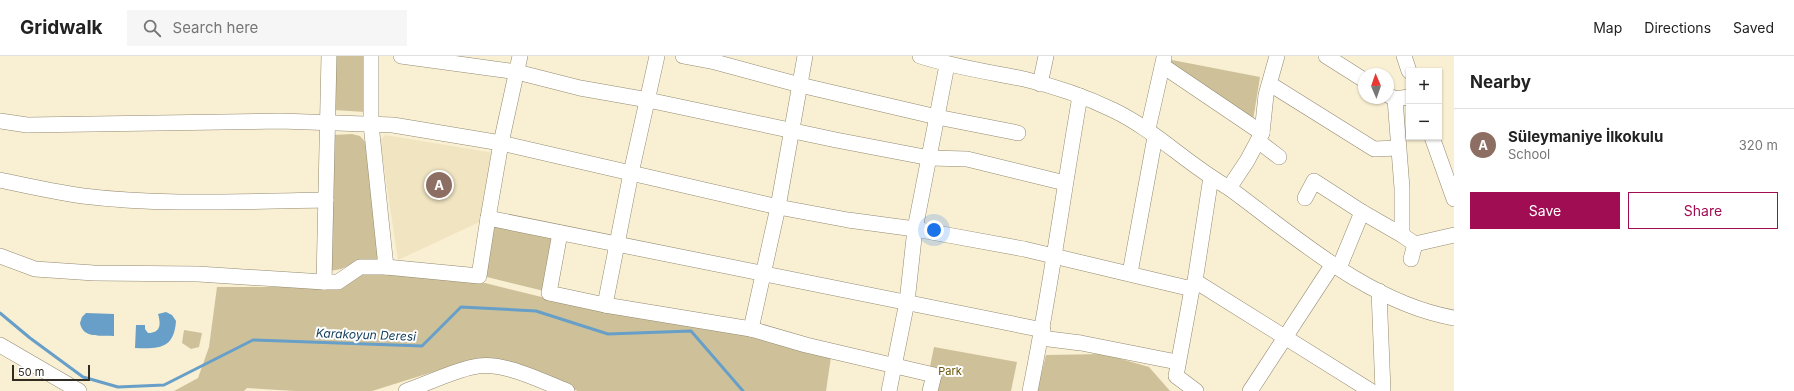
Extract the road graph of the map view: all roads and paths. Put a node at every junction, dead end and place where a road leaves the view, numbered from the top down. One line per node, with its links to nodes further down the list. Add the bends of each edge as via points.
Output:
1 (329, 56): 27 (street)
2 (371, 56): 28 (street)
3 (401, 56): 17 (street)
4 (520, 56): 17 (street)
5 (657, 56): 24 (street)
6 (683, 56): 21 (street)
7 (806, 56): 21 (street)
8 (920, 56): 15 (street)
9 (1046, 56): 19 (street)
10 (1277, 56): 20 (street)
11 (1326, 56): 18 (street)
12 (1404, 56): 16 (street)
13 (1163, 59): 31 (street); 32 (street)
14 (969, 63): 15 (street); 19 (street)
15 (947, 65): 25 (street)
16 (1408, 68)
17 (517, 72): 24 (street, via 580,88); 34 (street)
18 (1358, 76)
19 (1040, 84): 22 (street)
20 (1270, 84): 32 (street); 35 (street, via 1374,148)
21 (800, 85): 25 (street); 29 (street)
22 (1080, 96): 31 (street, via 1112,110); 41 (street)
23 (1397, 97): 35 (street)
24 (648, 100): 29 (street); 38 (street)
25 (937, 117): 30 (street); 37 (street)
26 (0, 121): 27 (street, via 27,125 280,121)
27 (327, 123): 28 (street); 45 (street)
28 (371, 124): 34 (street, via 393,125); 59 (street)
29 (792, 131): 37 (street); 46 (street)
30 (1018, 132)
31 (1152, 133): 39 (street); 61 (street)
32 (1260, 137): 36 (street); 42 (street)
33 (1433, 140): 44 (street)
34 (500, 143): 38 (street); 48 (street)
35 (1398, 148): 51 (street, via 1402,188)
36 (1279, 157)
37 (930, 158): 41 (street, via 967,159); 49 (street)
38 (631, 173): 46 (street); 53 (street)
39 (1211, 177): 42 (street); 63 (street)
40 (0, 180): 45 (street, via 42,190 85,196 178,202)
41 (1065, 183): 56 (street)
42 (1229, 188): 58 (street)
43 (1305, 198): 47 (street, via 1314,181)
44 (1454, 199)
45 (326, 200): 62 (street)
46 (778, 207): 49 (street); 60 (street)
47 (1362, 212): 51 (street); 58 (street)
48 (488, 218): 50 (street); 59 (street, via 479,276)
49 (915, 229): 56 (street); 65 (street)
50 (560, 232): 53 (street); 66 (street, via 549,293)
51 (1402, 235): 54 (street)
52 (1454, 236): 54 (street)
53 (618, 243): 60 (street); 66 (street)
54 (1415, 244): 57 (street)
55 (0, 256): 62 (street, via 35,268 50,270 198,274)
56 (1053, 256): 61 (street); 69 (street)
57 (1410, 260)
58 (1336, 266): 64 (street); 70 (street)
59 (386, 267): 62 (street, via 360,267 338,282)
60 (763, 273): 65 (street); 68 (street)
61 (1130, 273): 63 (street)
62 (324, 282)
63 (1193, 285): 70 (street); 72 (street)
64 (1379, 291): 67 (street, via 1441,316); 83 (street)
65 (907, 302): 69 (street); 73 (street)
66 (605, 305): 68 (street)
67 (1454, 318)
68 (751, 329): 73 (street, via 806,345)
69 (1042, 334): 72 (street); 79 (street)
70 (1286, 337): 81 (street); 82 (street)
71 (0, 345): 74 (street)
72 (1178, 362): 80 (street, via 1176,376)
73 (895, 365): 77 (street); 78 (street, via 934,375)
74 (79, 391)
75 (406, 391): 76 (street, via 474,367 490,367 524,374)
76 (567, 391)
77 (889, 391)
78 (930, 391)
79 (1030, 391)
80 (1196, 391)
81 (1250, 391)
82 (1371, 391)
83 (1383, 391)

